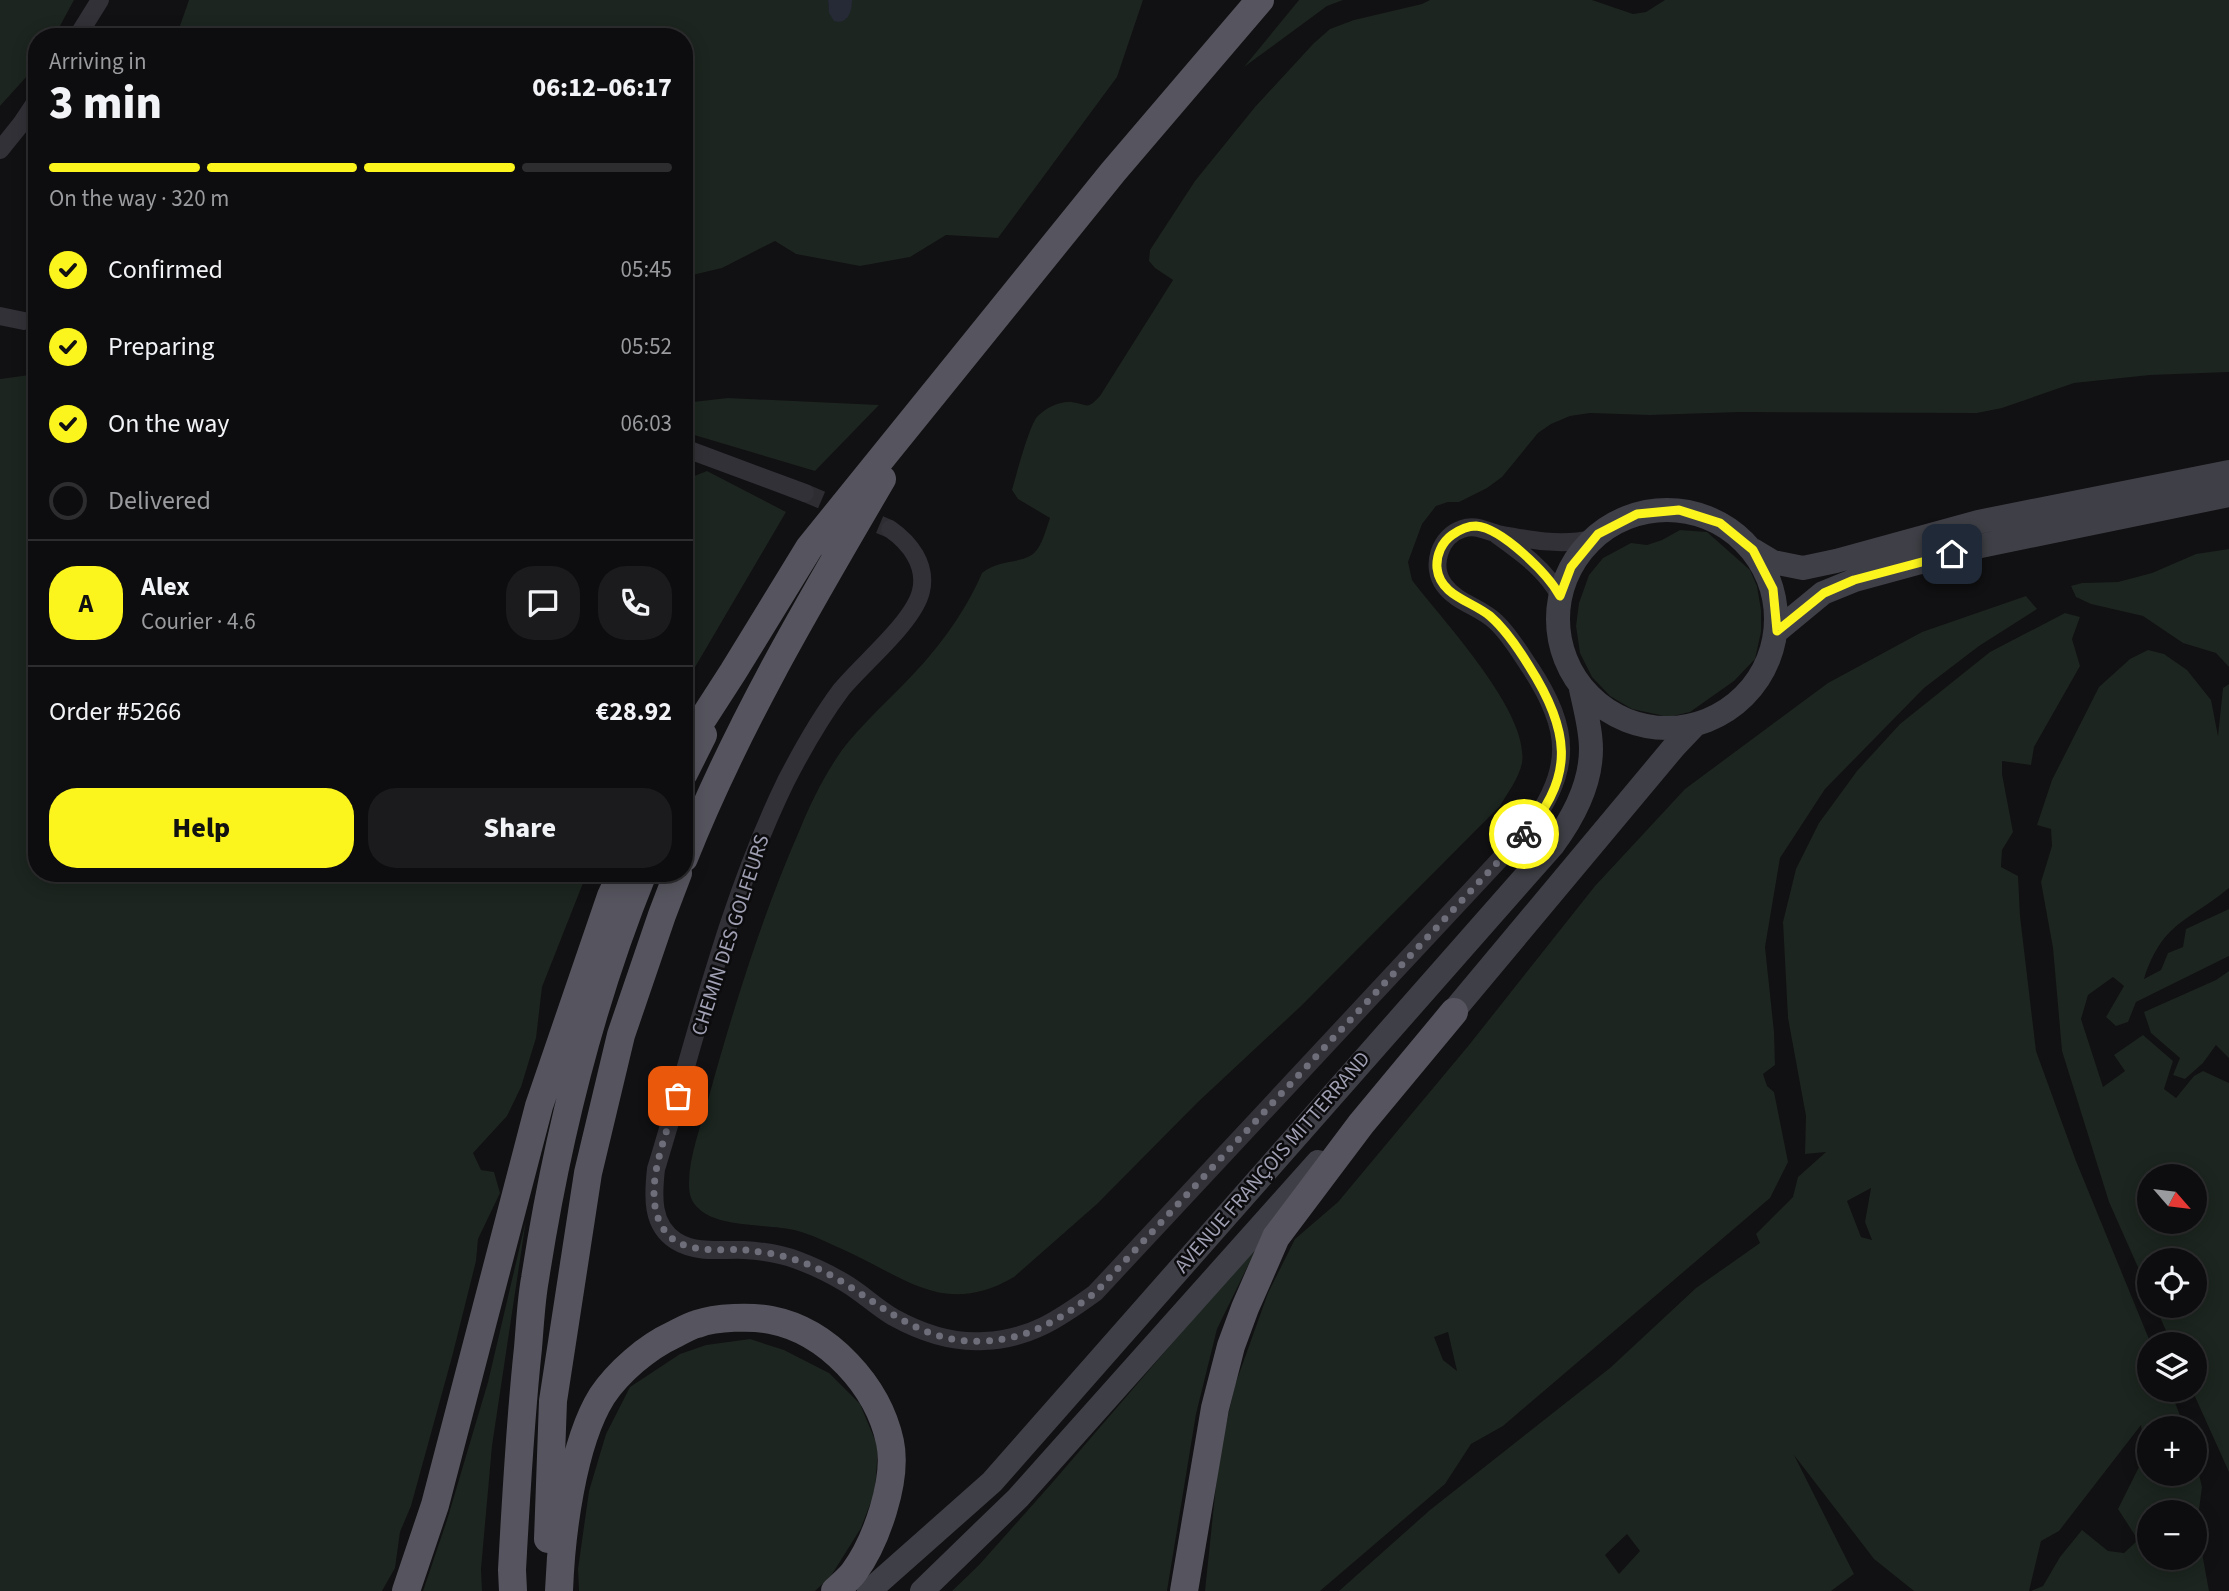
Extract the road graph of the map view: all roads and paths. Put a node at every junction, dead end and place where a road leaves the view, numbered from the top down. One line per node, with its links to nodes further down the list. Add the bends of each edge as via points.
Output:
1 (100, 0): 3 (street)
2 (1260, 0): 8 (highway, via 1113,172)
3 (83, 28)
4 (28, 114): 5 (street)
5 (0, 150)
6 (0, 316): 7 (street)
7 (24, 321)
8 (927, 404): 19 (highway, via 809,548); 24 (highway, via 765,683)
9 (693, 452): 11 (street)
10 (2229, 472): 16 (main road, via 1978,522 1803,568 1773,562)
11 (805, 493)
12 (2229, 495): 18 (main road, via 1976,547 1854,580 1824,593)
13 (890, 529): 14 (street, CHEMIN DES GOLFEURS, via 915,552 921,591 912,610 840,692 812,732 760,839 709,985 653,1194 664,1231 677,1242 714,1251 744,1250 793,1259 845,1283 919,1330 984,1342 1019,1336 1055,1322 1095,1293 1547,805 1558,781 1562,751 1557,719 1546,693 1499,624 1455,596 1443,585 1437,569 1447,538 1461,529 1477,526)
14 (1494, 533): 15 (street, CHEMIN DES GOLFEURS, via 1541,541); 17 (street, CHEMIN DES GOLFEURS, via 1532,560)
15 (1592, 539): 16 (main road, via 1637,514 1679,510 1720,523); 17 (main road, via 1571,567)
16 (1753, 550): 18 (main road, via 1773,589)
17 (1560, 596): 20 (main road, via 1562,650)
18 (1777, 631): 21 (main road, via 1763,672 1736,705)
19 (733, 672): 22 (highway); 23 (highway)
20 (1581, 689): 21 (main road, via 1614,716 1655,729); 34 (main road, AVENUE FRANÇOIS MITTERRAND, via 1591,748 1587,782 1553,845 992,1482)
21 (1693, 727): 28 (main road, AVENUE FRANÇOIS MITTERRAND)
22 (693, 734)
23 (693, 754)
24 (693, 835)
25 (618, 882): 29 (highway, via 539,1106 435,1505)
26 (639, 882): 30 (highway, via 591,1025 558,1153 537,1268 522,1404)
27 (675, 882): 31 (highway, via 621,1034 588,1173 553,1401)
28 (1454, 1012): 35 (main road, AVENUE FRANÇOIS MITTERRAND, via 1018,1498); 36 (highway, via 1276,1237 1231,1346 1215,1408)
29 (406, 1591)
30 (513, 1591)
31 (548, 1591)
32 (559, 1591): 33 (highway, via 561,1550 579,1453 603,1395 640,1354 698,1323 726,1318 770,1320 802,1331 834,1350 878,1408 890,1444 890,1480 883,1510 872,1543)
33 (835, 1591)
34 (869, 1591)
35 (922, 1591)
36 (1184, 1591)

